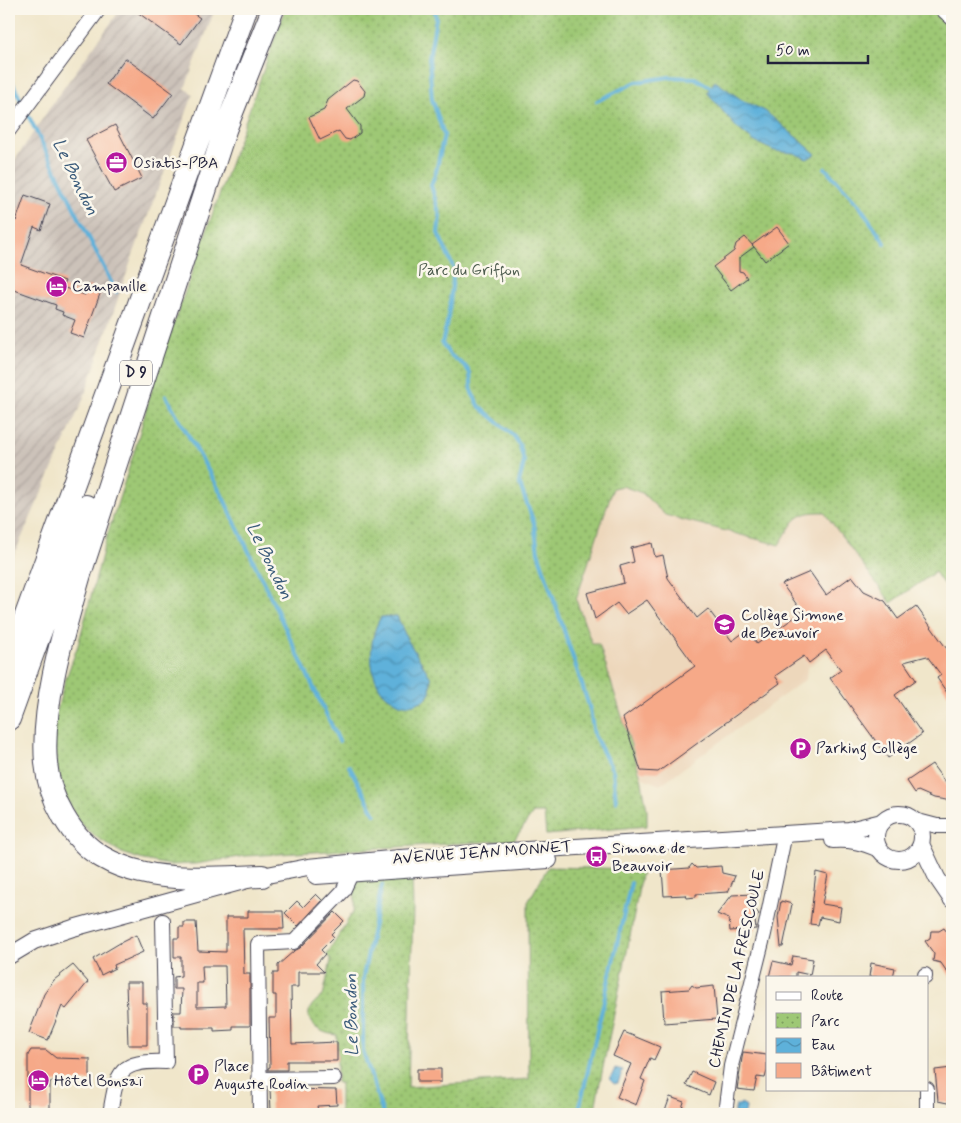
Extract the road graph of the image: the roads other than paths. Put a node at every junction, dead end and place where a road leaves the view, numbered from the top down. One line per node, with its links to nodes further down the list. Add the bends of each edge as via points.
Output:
1 (99, 9): 6 (street)
2 (245, 9): 8 (highway, D 9)
3 (272, 9): 7 (highway, D 9)
4 (942, 9): 5 (street)
5 (952, 18)
6 (12, 126)
7 (226, 127): 11 (highway, D 9); 22 (highway, via 71,606 50,699 46,763 51,789 60,809 72,828 104,858 142,873 161,876)
8 (137, 308): 9 (highway); 10 (highway, D 9)
9 (9, 620)
10 (9, 662)
11 (11, 716)
12 (914, 820): 13 (street, via 901,814); 14 (street); 17 (street, via 919,826)
13 (882, 822): 16 (street, AVENUE JEAN MONNET, via 849,830); 18 (street, via 876,835)
14 (937, 826): 15 (street); 17 (street)
15 (952, 826)
16 (785, 838): 18 (street, AVENUE JEAN MONNET, via 850,840); 20 (street, AVENUE JEAN MONNET); 32 (street, CHEMIN DE LA FRESCOULE, via 731,1066)
17 (921, 842): 19 (street, via 917,851); 23 (street)
18 (879, 849): 19 (street, via 891,859)
19 (906, 859): 23 (street)
20 (371, 867): 21 (street, AVENUE JEAN MONNET); 22 (street, AVENUE JEAN MONNET, via 308,867)
21 (350, 874): 22 (street, AVENUE JEAN MONNET); 28 (street, via 343,891 294,942 258,944)
22 (262, 876): 26 (street, AVENUE JEAN MONNET, via 73,928 34,941)
23 (937, 878): 24 (street)
24 (952, 900)
25 (163, 921): 30 (street, via 166,1062 145,1061 126,1068 116,1081)
26 (11, 956)
27 (334, 1078): 28 (street)
28 (259, 1079): 31 (street)
29 (927, 1090): 33 (street)
30 (110, 1114)
31 (260, 1114)
32 (725, 1114)
33 (927, 1114)

